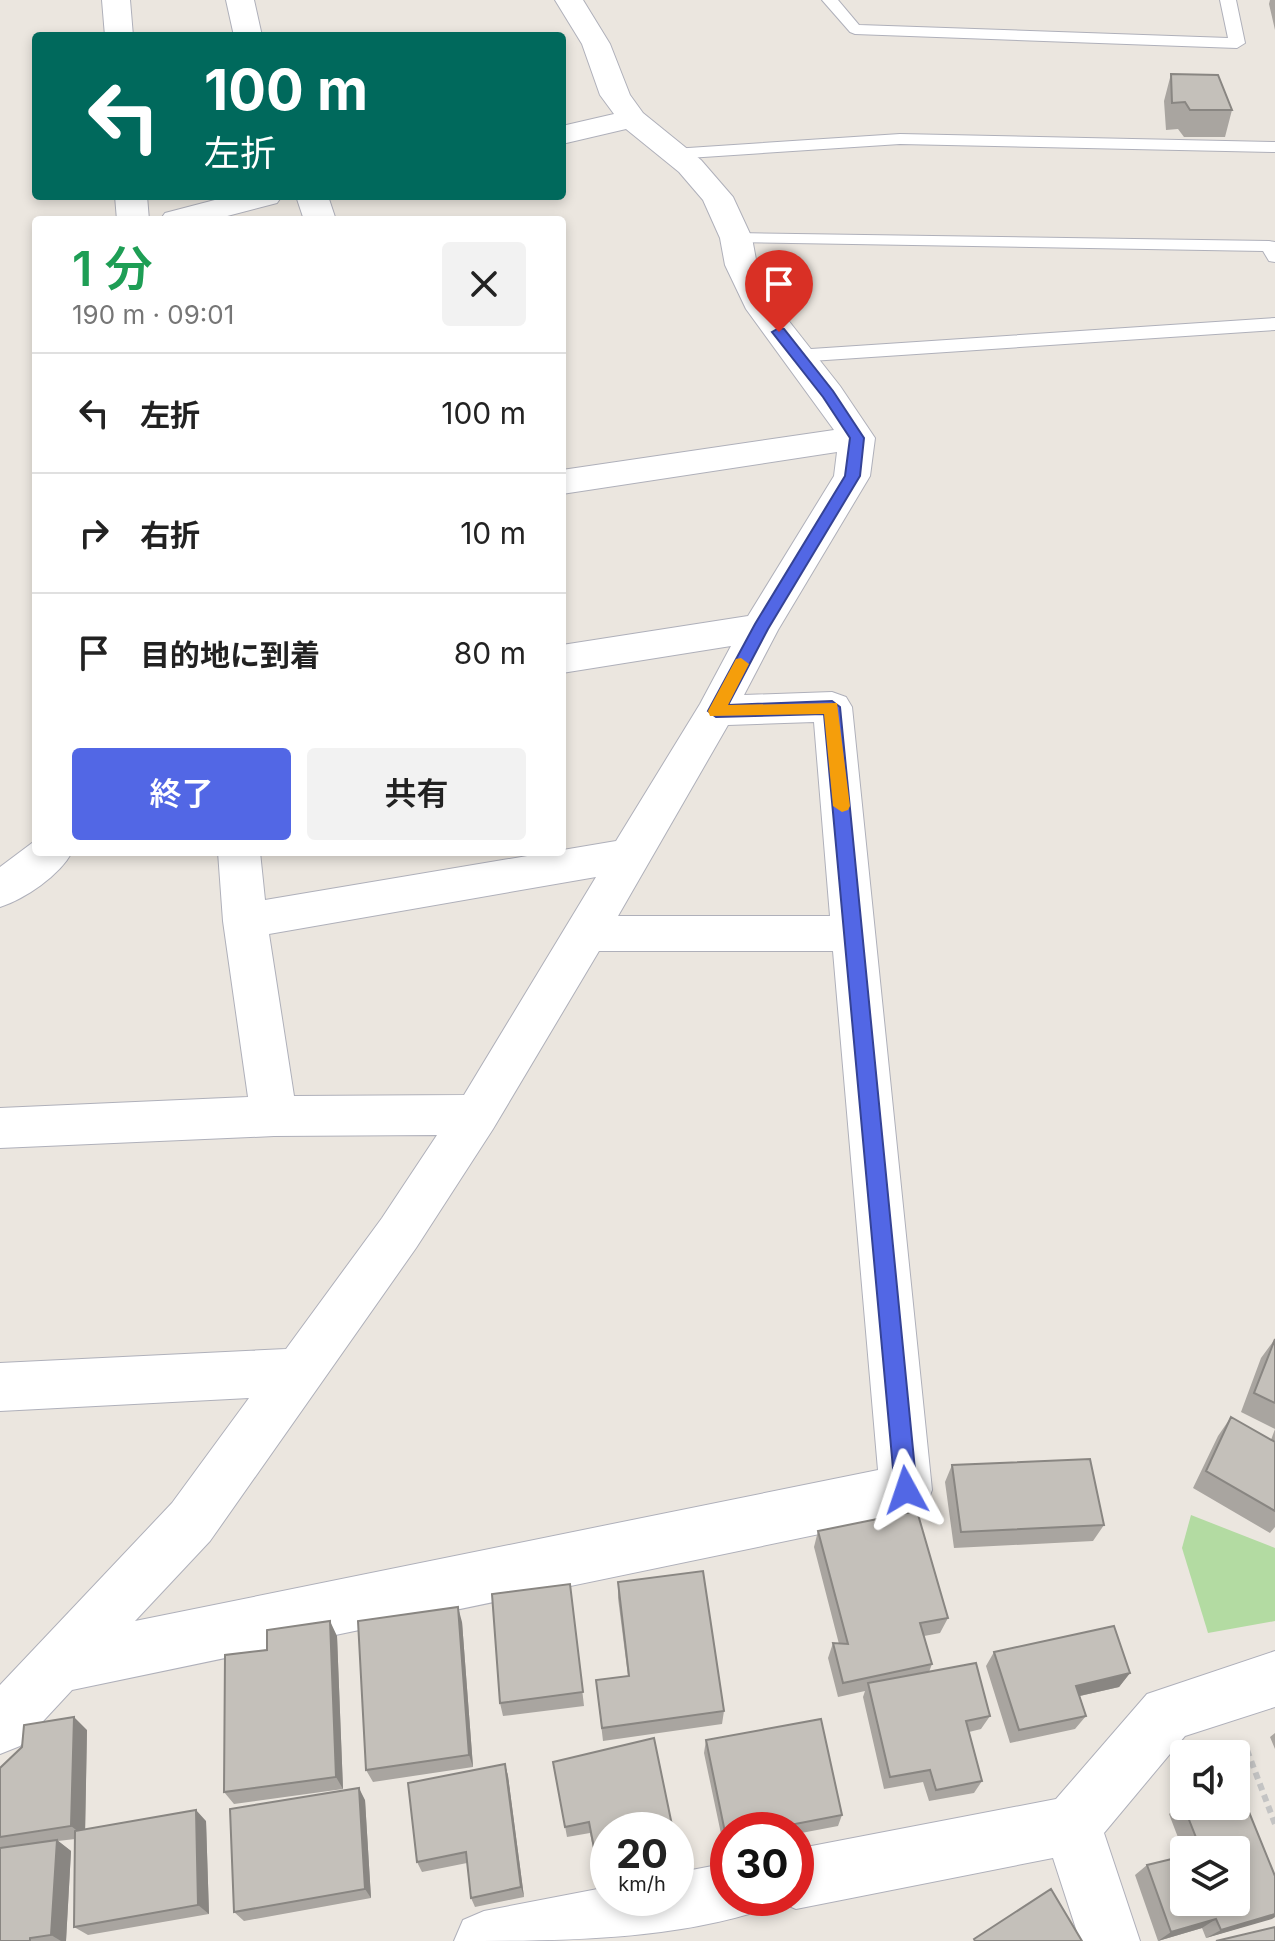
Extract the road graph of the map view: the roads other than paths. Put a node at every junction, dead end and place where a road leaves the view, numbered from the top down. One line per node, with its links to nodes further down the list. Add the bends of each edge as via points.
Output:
1 (116, 0): 6 (street)
2 (240, 0): 7 (street)
3 (569, 0): 8 (street)
4 (830, 0): 5 (lane, via 855,29 1237,43)
5 (1228, 0)
6 (119, 32)
7 (247, 32)
8 (632, 119): 9 (street); 11 (street)
9 (566, 134)
10 (1275, 147): 11 (lane, via 900,139)
11 (673, 154): 14 (street, via 717,197)
12 (251, 200): 13 (street)
13 (191, 216)
14 (736, 238): 15 (lane, via 1269,246); 17 (street, via 741,265 762,309)
15 (1275, 257)
16 (1275, 324): 17 (lane)
17 (796, 356): 18 (street)
18 (857, 438): 19 (street); 20 (street, via 852,476)
19 (566, 481)
20 (760, 628): 21 (street); 22 (street)
21 (566, 658)
22 (716, 711): 23 (street); 28 (street, via 832,707)
23 (629, 855): 27 (street); 29 (street)
24 (46, 856): 26 (street)
25 (239, 856): 27 (street)
26 (0, 890)
27 (245, 921): 31 (street)
28 (855, 933): 29 (street); 35 (street, via 906,1490)
29 (587, 934): 30 (street)
30 (477, 1115): 31 (street); 33 (street)
31 (274, 1116): 32 (street)
32 (0, 1128)
33 (298, 1372): 34 (street); 35 (street, via 191,1522)
34 (0, 1387)
35 (57, 1665): 37 (street)
36 (1251, 1687): 38 (street, via 1167,1714)
37 (0, 1726)
38 (1072, 1825): 39 (street); 42 (street)
39 (814, 1875)
40 (710, 1897): 41 (street)
41 (484, 1941)
42 (1110, 1941)

